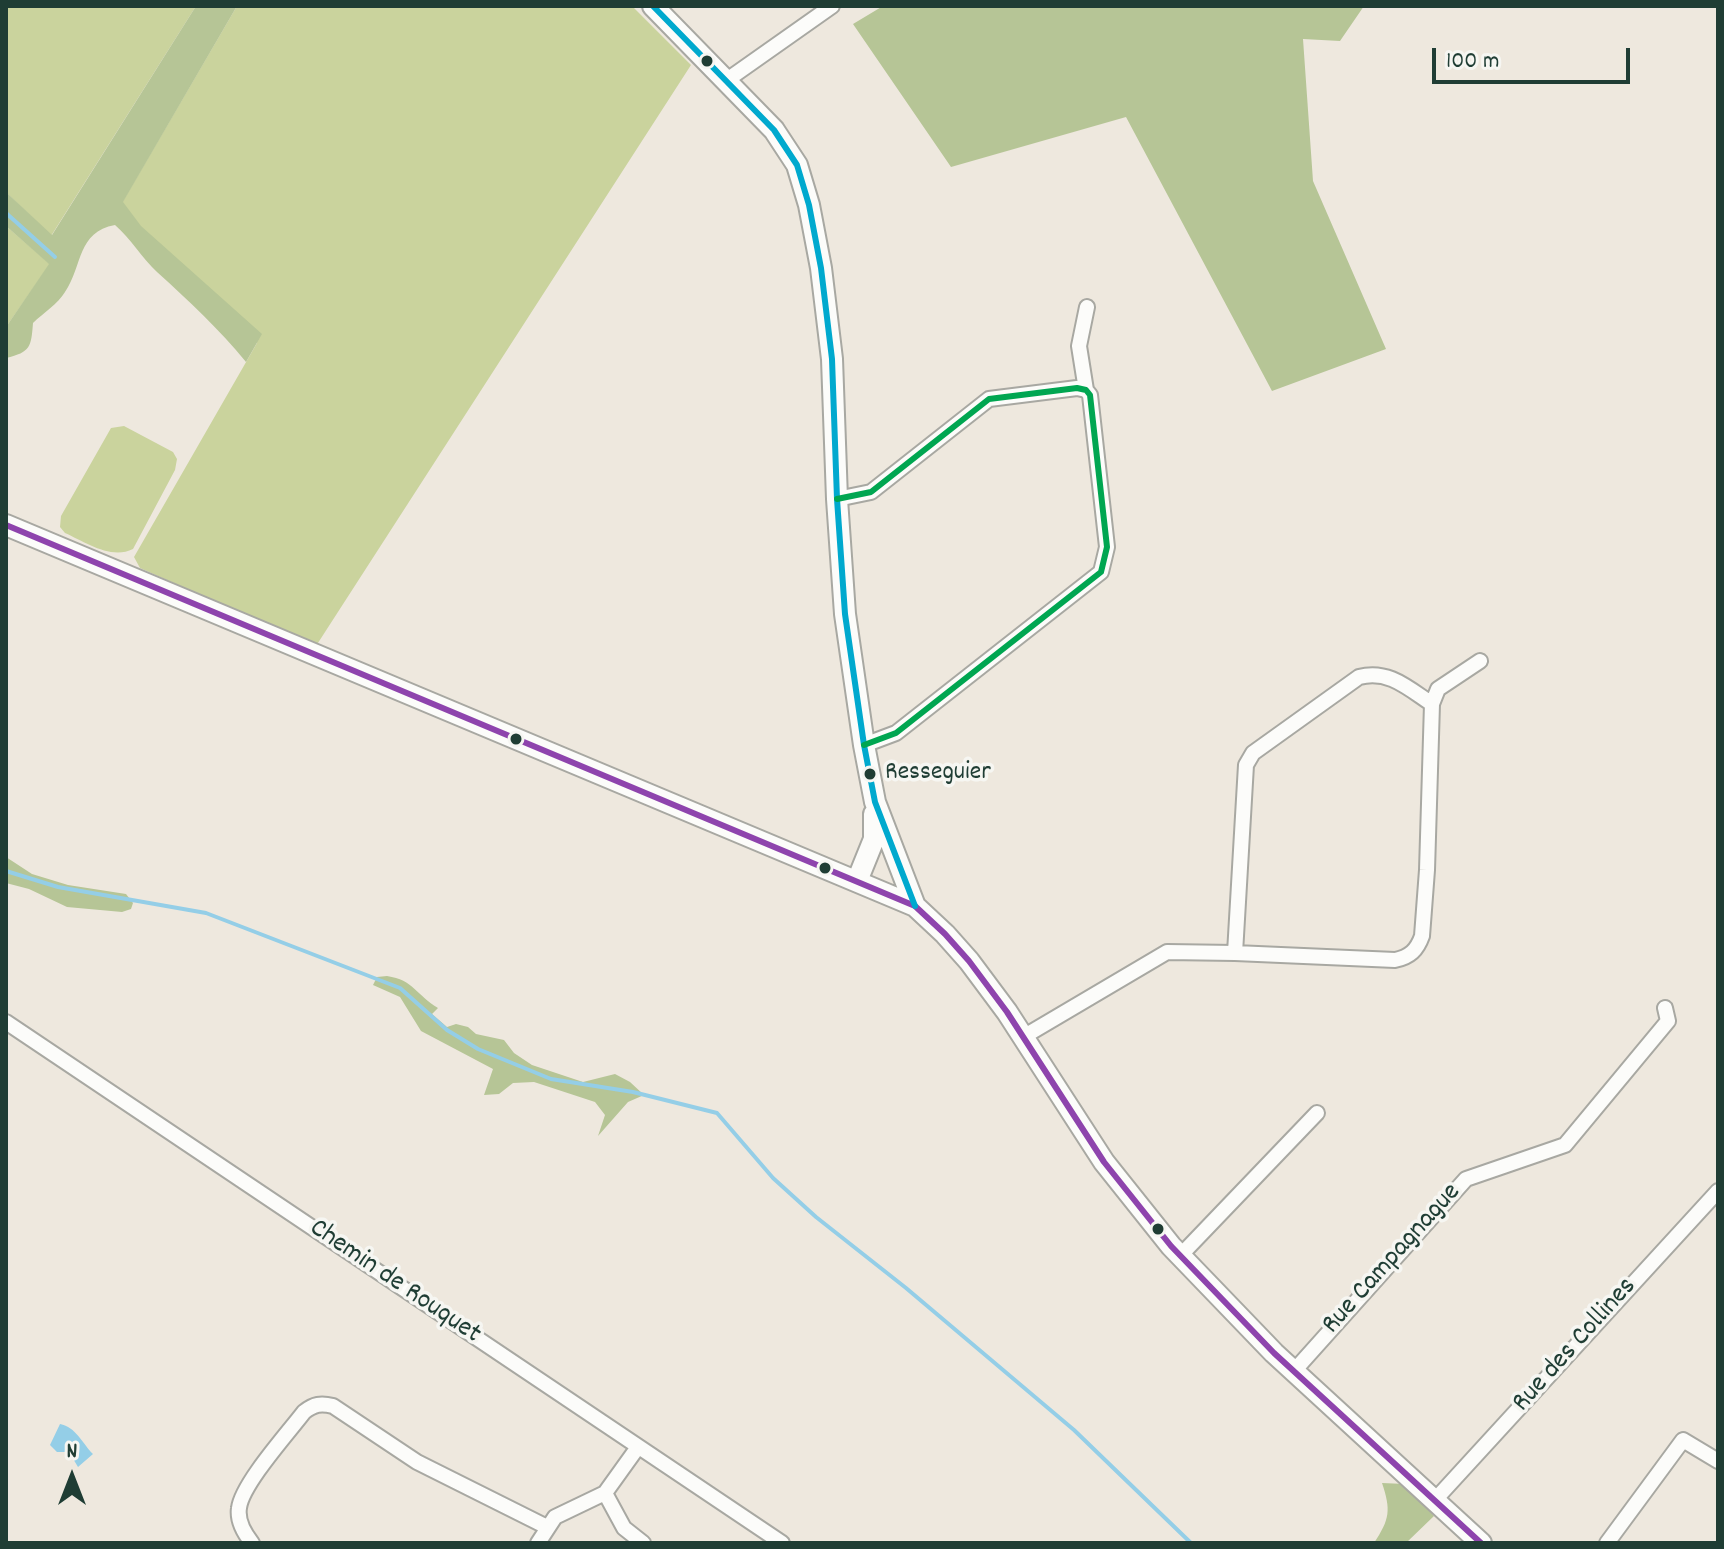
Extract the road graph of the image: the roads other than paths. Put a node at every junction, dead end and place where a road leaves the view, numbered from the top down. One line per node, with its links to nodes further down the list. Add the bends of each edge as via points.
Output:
1 (653, 6): 3 (street)
2 (832, 6): 3 (street)
3 (727, 80): 6 (street, via 774,130 797,165 809,205 832,359)
4 (1087, 307): 5 (street, via 1079,346)
5 (1086, 390): 6 (street, via 989,399 871,492); 10 (street, via 1093,404 1107,547 1101,572 896,733)
6 (837, 499): 10 (street, via 845,614)
7 (6, 525): 14 (street)
8 (1480, 661): 9 (street, via 1438,689)
9 (1432, 704): 16 (street, via 1384,674 1372,673 1347,683 1253,753 1246,765); 16 (street, via 1419,945 1395,960)
10 (864, 745): 11 (street)
11 (875, 802): 12 (street); 13 (street, via 874,839)
12 (896, 859): 13 (street); 15 (street)
13 (865, 861): 14 (street)
14 (857, 881): 15 (street)
15 (915, 906): 19 (street, via 969,961)
16 (1235, 953): 19 (street, via 1167,952)
17 (1665, 1008): 23 (street, Rue Campagnague, via 1668,1021 1565,1145 1466,1179)
18 (6, 1022): 24 (street, Chemin de Rouquet)
19 (1023, 1037): 22 (street, via 1104,1162)
20 (1317, 1113): 22 (street)
21 (1718, 1191): 27 (street, Rue des Collines)
22 (1180, 1256): 23 (street)
23 (1294, 1371): 27 (street)
24 (638, 1447): 26 (street); 32 (street, Chemin de Rouquet)
25 (1718, 1461): 34 (street, via 1683,1440)
26 (605, 1493): 28 (street, via 555,1517); 31 (street, via 624,1528)
27 (1434, 1501): 33 (street)
28 (547, 1527): 29 (street, via 417,1462 324,1404 304,1412 241,1497 239,1519); 30 (street)
29 (252, 1543)
30 (538, 1543)
31 (643, 1543)
32 (782, 1543)
33 (1481, 1543)
34 (1607, 1543)

